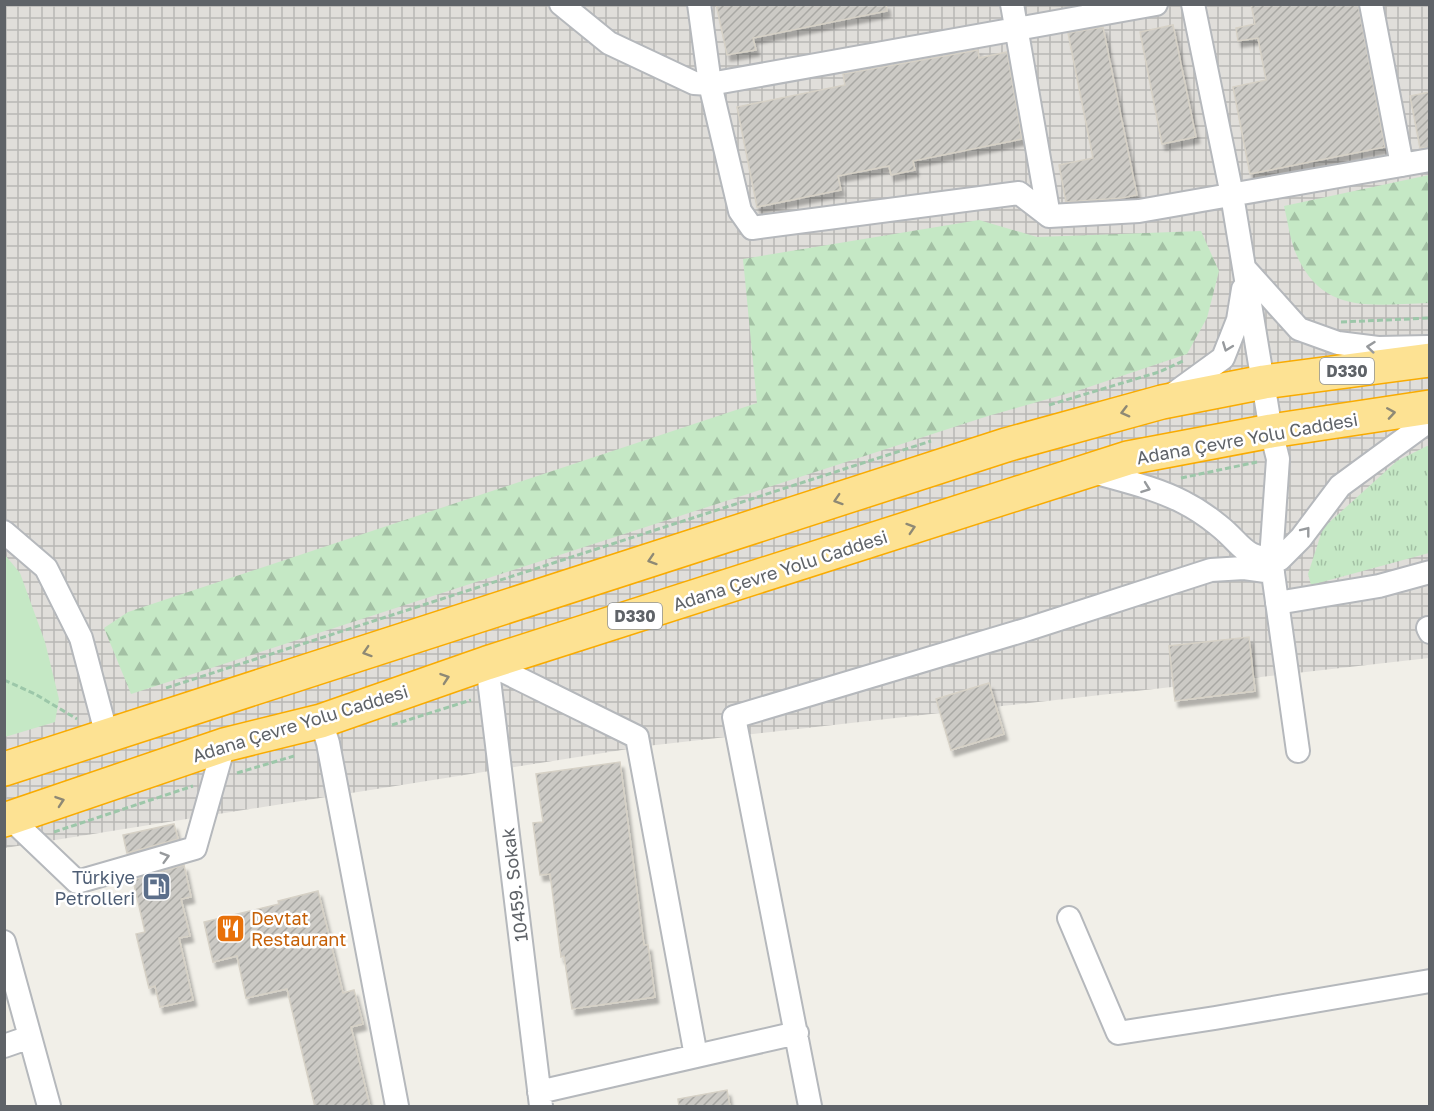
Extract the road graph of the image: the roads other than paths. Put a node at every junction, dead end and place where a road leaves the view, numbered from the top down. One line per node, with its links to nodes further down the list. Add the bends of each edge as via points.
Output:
1 (561, 4): 8 (street, via 609,43 694,83)
2 (699, 4): 8 (street)
3 (1012, 4): 7 (street)
4 (1156, 4): 7 (street)
5 (1193, 4): 11 (street)
6 (1371, 4): 10 (street)
7 (1018, 31): 8 (street); 12 (street)
8 (710, 84): 12 (street, via 740,211 752,228 1019,193)
9 (1430, 160): 10 (street)
10 (1402, 165): 11 (street)
11 (1232, 195): 12 (street, via 1138,211); 13 (street)
12 (1049, 216)
13 (1246, 270): 14 (street, one-way to 13, via 1358,346 1299,329); 16 (street); 17 (street, one-way to 17, via 1238,320 1223,358)
14 (1430, 347)
15 (1430, 360): 16 (highway, D330)
16 (1264, 382): 17 (highway, D330); 20 (street)
17 (1162, 402): 28 (highway, D330, one-way to 28, via 995,449)
18 (1430, 407): 20 (highway, Adana Çevre Yolu Caddesi / D330, one-way to 18)
19 (1430, 420): 23 (street, one-way to 19, via 1301,538 1340,486)
20 (1274, 445): 21 (highway, Adana Çevre Yolu Caddesi / D330, via 1128,458); 23 (street)
21 (1090, 471): 23 (street, one-way to 23, via 1182,501 1219,525 1240,547); 26 (highway, Adana Çevre Yolu Caddesi / D330, one-way to 21)
22 (4, 532): 28 (street, via 46,568 81,638)
23 (1272, 565): 25 (street); 36 (street, via 1211,570 734,717)
24 (1430, 572): 25 (street, via 1379,586)
25 (1277, 603): 30 (street)
26 (489, 678): 27 (highway, Adana Çevre Yolu Caddesi / D330, one-way to 26); 39 (street, via 637,737); 40 (street, 10459. Sokak)
27 (325, 733): 29 (highway, Adana Çevre Yolu Caddesi / D330); 42 (street)
28 (107, 736): 31 (highway, D330)
29 (224, 745): 32 (highway, Adana Çevre Yolu Caddesi / D330, one-way to 29); 32 (street, one-way to 29, via 77,882 195,848)
30 (1298, 751)
31 (4, 769)
32 (16, 825)
33 (1069, 918): 35 (street, via 1118,1033)
34 (4, 942): 37 (street)
35 (1430, 981)
36 (797, 1033): 39 (street); 43 (street)
37 (30, 1037): 38 (street); 41 (street)
38 (4, 1046)
39 (696, 1056): 40 (street)
40 (540, 1099)
41 (49, 1107)
42 (397, 1107)
43 (810, 1107)

